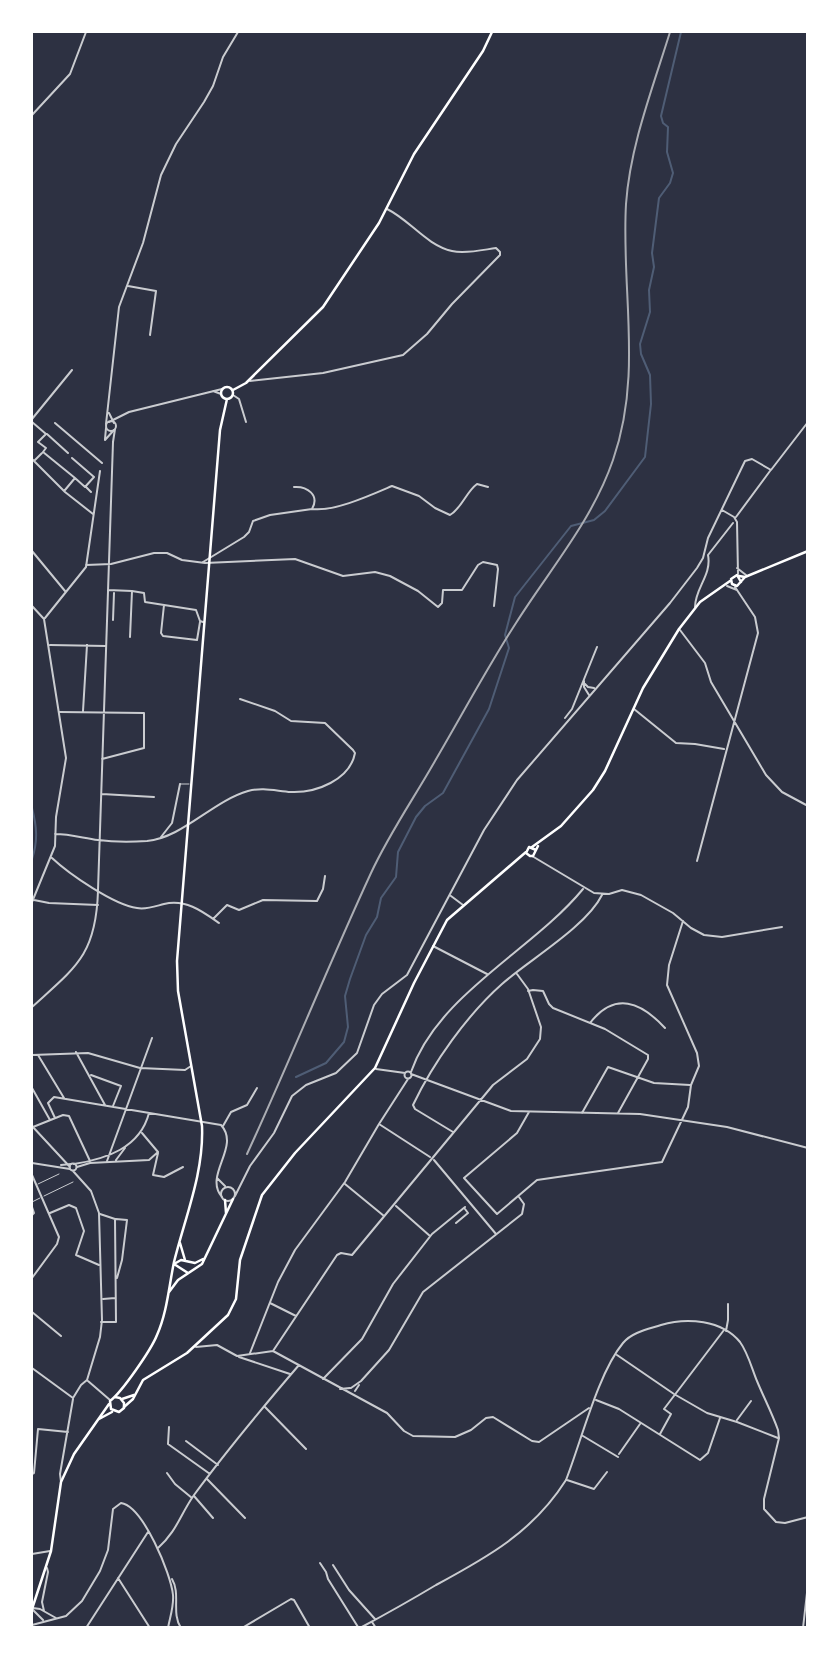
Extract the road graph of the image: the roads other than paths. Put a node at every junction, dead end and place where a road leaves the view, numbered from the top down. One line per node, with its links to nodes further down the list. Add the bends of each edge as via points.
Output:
1 (86, 32): 4 (street, via 69,74)
2 (238, 32): 6 (street, via 213,86 161,175)
3 (492, 32): 5 (main road, via 415,154)
4 (32, 114)
5 (387, 209): 9 (main road, via 330,299); 10 (street, via 446,248 496,248 500,255 404,355 323,373)
6 (126, 285): 7 (street, via 156,291); 15 (street, via 117,321)
7 (150, 335)
8 (72, 370): 17 (street)
9 (257, 371): 10 (street); 11 (main road)
10 (266, 379): 11 (street)
11 (246, 383): 13 (main road)
12 (222, 392): 13 (main road, via 227,386); 14 (main road); 16 (street)
13 (233, 393): 14 (main road); 18 (street)
14 (227, 399): 69 (main road, via 220,430)
15 (109, 412): 21 (street); 21 (street)
16 (120, 417): 21 (street); 21 (street)
17 (32, 421): 23 (street)
18 (246, 422)
19 (807, 422): 29 (street)
20 (55, 423): 28 (street)
21 (112, 425): 22 (street); 22 (street, via 110,431); 22 (street, via 105,440); 48 (street)
22 (106, 428)
23 (46, 434): 24 (street, via 38,442 46,449); 25 (street)
24 (43, 452): 27 (street); 31 (street)
25 (68, 453)
26 (72, 458): 32 (street, via 94,476)
27 (33, 460): 35 (street)
28 (102, 463)
29 (771, 470): 38 (street, via 752,459 745,461); 40 (street)
30 (100, 471): 39 (street)
31 (75, 478): 32 (street); 35 (street)
32 (85, 487): 36 (street)
33 (294, 487): 37 (street, via 310,491)
34 (488, 487): 37 (street, via 477,484 450,514 392,486 360,499)
35 (64, 491): 39 (street)
36 (91, 492)
37 (312, 509): 46 (street, via 253,521 244,537)
38 (722, 510): 40 (street); 44 (street)
39 (94, 514): 47 (street)
40 (735, 519): 49 (street)
41 (733, 523): 45 (street)
42 (32, 551): 61 (street)
43 (807, 551): 52 (main road)
44 (704, 554): 45 (street); 78 (street, via 670,603)
45 (708, 555): 66 (street, via 710,565)
46 (202, 563): 48 (street, via 167,553 147,553); 65 (street, via 285,558 343,576 381,573 438,607 443,590 463,590 478,565 488,562 498,569)
47 (86, 565): 48 (street); 61 (street)
48 (109, 565): 58 (street)
49 (737, 567): 50 (street); 51 (street); 52 (street)
50 (733, 576): 51 (main road); 53 (main road)
51 (739, 576): 52 (main road); 54 (main road)
52 (747, 576): 54 (main road)
53 (730, 581): 56 (main road); 57 (main road)
54 (741, 583): 56 (main road); 62 (street)
55 (727, 586): 56 (main road); 57 (main road); 62 (street)
56 (733, 586): 62 (street)
57 (721, 587): 66 (main road)
58 (108, 590): 59 (street); 74 (street)
59 (115, 590): 60 (street); 68 (street)
60 (132, 591): 63 (street, via 144,593 145,602); 71 (street)
61 (66, 592): 67 (street)
62 (740, 593): 93 (street, via 755,617 758,633)
63 (164, 604): 69 (street, via 196,610); 69 (street, via 163,636 197,640)
64 (32, 606): 67 (street)
65 (494, 606)
66 (695, 607): 70 (main road)
67 (44, 619): 72 (street)
68 (113, 620)
69 (202, 622): 97 (main road)
70 (679, 629): 88 (main road); 93 (street, via 705,663)
71 (130, 636)
72 (49, 645): 73 (street); 89 (street)
73 (87, 645): 74 (street); 90 (street)
74 (106, 646): 91 (street)
75 (597, 647): 76 (street)
76 (585, 678): 77 (street); 79 (street)
77 (584, 683): 78 (street); 80 (street)
78 (596, 687): 80 (street); 82 (street)
79 (579, 690): 80 (street); 81 (street)
80 (587, 690): 82 (street)
81 (577, 694): 84 (street); 86 (street)
82 (589, 696): 85 (street)
83 (240, 699): 102 (street, via 291,721 325,723 355,753 347,771 330,784 297,792 247,791)
84 (580, 700): 85 (street); 86 (street); 87 (street)
85 (585, 700): 87 (street)
86 (575, 701): 92 (street)
87 (580, 705): 111 (street, via 517,780)
88 (634, 708): 94 (street, via 676,743); 104 (main road, via 601,779 569,818)
89 (59, 712): 90 (street); 101 (street, via 66,758)
90 (83, 713): 91 (street)
91 (104, 713): 95 (street); 95 (street, via 144,713 144,748)
92 (565, 718)
93 (734, 722): 94 (street); 100 (street, via 770,781)
94 (726, 750): 106 (street)
95 (102, 759): 98 (street)
96 (180, 784): 97 (lane); 102 (street, via 172,823)
97 (192, 784): 130 (main road, via 176,976)
98 (101, 794): 99 (street); 103 (street)
99 (154, 797)
100 (807, 806)
101 (55, 834): 103 (street); 105 (street)
102 (160, 837): 103 (street)
103 (100, 840): 109 (street)
104 (532, 852): 108 (street); 114 (main road)
105 (51, 857): 109 (street); 112 (street)
106 (697, 861)
107 (325, 876): 115 (street, via 317,901 263,900 239,910 227,905)
108 (583, 888): 110 (street); 120 (street, via 545,929)
109 (98, 891): 113 (street); 115 (street, via 135,908 186,903)
110 (602, 895): 116 (street, via 622,890 637,893); 121 (street)
111 (450, 896): 114 (street); 180 (street, via 407,975 374,1005 356,1053 336,1073 295,1092)
112 (32, 901): 113 (street)
113 (98, 905): 123 (street, via 95,929 76,968)
114 (463, 905): 119 (main road, via 447,920)
115 (213, 919): 117 (street)
116 (683, 921): 118 (street, via 699,933 718,937); 142 (street, via 666,976 699,1060)
117 (219, 923)
118 (782, 927)
119 (432, 946): 120 (street); 133 (main road)
120 (488, 974): 131 (street, via 439,1023)
121 (517, 974): 122 (street); 141 (street, via 456,1034)
122 (528, 991): 124 (street, via 543,991 550,1006); 146 (street, via 541,1027 540,1040 527,1059 493,1085)
123 (32, 1007)
124 (589, 1023): 125 (street, via 606,1007 632,1004 647,1010); 140 (street, via 648,1055)
125 (666, 1028)
126 (152, 1038): 132 (street)
127 (76, 1052): 128 (street); 132 (street); 136 (street)
128 (37, 1054): 129 (street); 145 (street)
129 (32, 1055)
130 (191, 1066): 134 (street); 137 (main road)
131 (413, 1067): 135 (street); 138 (street)
132 (140, 1068): 134 (street); 166 (street)
133 (375, 1068): 138 (street); 220 (main road, via 262,1195 240,1260 233,1307)
134 (185, 1070): 137 (street)
135 (411, 1074): 138 (street); 139 (street)
136 (88, 1075): 147 (street); 148 (street, via 121,1086)
137 (193, 1075): 202 (main road, via 202,1126 201,1164)
138 (406, 1076): 139 (street); 156 (street)
139 (416, 1076): 141 (street)
140 (638, 1078): 142 (street); 151 (street, via 608,1067); 152 (street)
141 (429, 1079): 146 (street); 160 (street, via 414,1108)
142 (691, 1085): 155 (street)
143 (32, 1087): 154 (street)
144 (257, 1088): 158 (street, via 247,1105 231,1112)
145 (65, 1099): 147 (street); 153 (street, via 49,1100)
146 (481, 1101): 150 (street); 160 (street)
147 (106, 1106): 148 (street)
148 (113, 1107): 149 (street)
149 (149, 1112): 158 (street); 159 (street)
150 (529, 1112): 151 (street); 186 (street, via 517,1133 464,1178 497,1214)
151 (582, 1113): 152 (street)
152 (618, 1114): 155 (street)
153 (55, 1118): 154 (street); 168 (street, via 71,1117)
154 (50, 1120): 157 (street)
155 (682, 1121): 162 (street, via 727,1127); 186 (street, via 659,1164 538,1180)
156 (379, 1124): 164 (street); 181 (street)
157 (32, 1127): 165 (street)
158 (223, 1127): 177 (street, via 228,1139)
159 (141, 1132): 161 (street); 163 (street)
160 (454, 1133): 191 (street)
161 (127, 1145): 166 (street); 169 (street)
162 (807, 1148)
163 (158, 1152): 169 (street, via 149,1160); 174 (street, via 153,1175 164,1177)
164 (430, 1157)
165 (62, 1158): 171 (street); 172 (street)
166 (107, 1160): 168 (street); 169 (street); 173 (street)
167 (434, 1160): 200 (street)
168 (90, 1161): 172 (street)
169 (115, 1161)
170 (32, 1163): 171 (street)
171 (57, 1165): 172 (street)
172 (71, 1166): 173 (street); 178 (street)
173 (77, 1167): 178 (street)
174 (183, 1167)
175 (59, 1174): 182 (lane)
176 (32, 1175): 182 (street)
177 (217, 1177): 184 (street); 189 (street)
178 (82, 1178): 193 (street)
179 (74, 1182): 187 (lane)
180 (242, 1183): 185 (street); 188 (street)
181 (344, 1183): 197 (street); 213 (street, via 295,1250)
182 (36, 1185): 183 (street); 187 (street)
183 (32, 1187)
184 (228, 1187): 185 (street); 189 (street, via 222,1190)
185 (233, 1188): 188 (street)
186 (519, 1196): 200 (street, via 523,1212)
187 (42, 1197): 190 (lane); 194 (street)
188 (234, 1198): 189 (street); 196 (main road)
189 (223, 1199): 196 (main road)
190 (32, 1202)
191 (395, 1205): 197 (street); 201 (street)
192 (32, 1207): 195 (street)
193 (99, 1213): 198 (street); 206 (street)
194 (49, 1214): 206 (street, via 69,1205 76,1208 84,1231 76,1255); 208 (street, via 58,1241)
195 (32, 1215)
196 (225, 1216): 203 (main road)
197 (385, 1217): 216 (street, via 352,1255 337,1255)
198 (115, 1219): 209 (street); 209 (street, via 127,1220)
199 (456, 1223): 201 (street, via 468,1213 465,1208)
200 (496, 1234): 230 (street, via 423,1292 389,1350)
201 (430, 1236): 228 (street, via 393,1284 362,1339)
202 (179, 1242): 204 (main road); 205 (main road)
203 (206, 1257): 204 (main road, via 195,1263); 207 (main road)
204 (185, 1260): 205 (main road)
205 (174, 1264): 207 (main road); 210 (main road)
206 (99, 1265): 212 (street)
207 (188, 1273): 210 (main road)
208 (32, 1278)
209 (116, 1280): 211 (street)
210 (168, 1294): 231 (main road, via 158,1334)
211 (116, 1298): 212 (street); 217 (street, via 116,1322)
212 (102, 1299): 217 (street)
213 (270, 1302): 216 (street); 222 (street)
214 (727, 1304): 218 (street)
215 (32, 1312): 219 (street)
216 (297, 1317): 221 (street)
217 (102, 1322): 229 (street)
218 (725, 1330): 223 (street, via 697,1321 668,1323 632,1336); 236 (street); 257 (street, via 746,1354)
219 (61, 1336)
220 (195, 1346): 224 (street, via 217,1345); 237 (main road, via 143,1380)
221 (273, 1351): 222 (street); 225 (street)
222 (250, 1354): 224 (street)
223 (616, 1354): 236 (street); 242 (street)
224 (237, 1356): 227 (street)
225 (299, 1365): 227 (street); 228 (street)
226 (32, 1368): 239 (street)
227 (291, 1374): 245 (street)
228 (323, 1379): 233 (street)
229 (89, 1381): 239 (street, via 83,1381); 244 (street)
230 (362, 1381): 232 (street); 234 (street)
231 (124, 1384): 238 (main road); 240 (main road)
232 (351, 1388): 233 (street); 234 (street); 235 (street)
233 (339, 1389): 235 (street)
234 (355, 1391): 235 (street); 241 (street)
235 (351, 1394): 241 (street)
236 (674, 1394): 249 (street); 255 (street, via 664,1409 671,1413)
237 (134, 1395): 240 (main road); 246 (main road)
238 (115, 1397): 240 (main road); 244 (main road)
239 (73, 1398): 254 (street)
240 (121, 1398): 246 (main road)
241 (362, 1399): 247 (street, via 413,1436 455,1437 494,1417 540,1442)
242 (595, 1399): 247 (street); 252 (street)
243 (751, 1401): 251 (street)
244 (110, 1402): 248 (main road); 250 (main road)
245 (264, 1406): 259 (street); 260 (street)
246 (124, 1407): 248 (main road)
247 (592, 1408): 256 (street)
248 (114, 1412): 250 (main road)
249 (720, 1417): 251 (street); 255 (street, via 708,1453 700,1461)
250 (97, 1421): 267 (main road)
251 (736, 1421): 257 (street)
252 (640, 1423): 255 (street); 256 (street, via 619,1456)
253 (169, 1427): 264 (street, via 168,1444)
254 (68, 1432): 263 (street, via 38,1429); 267 (street)
255 (660, 1435)
256 (582, 1436): 266 (street)
257 (779, 1438): 269 (street, via 764,1509 773,1521)
258 (186, 1441): 260 (street)
259 (306, 1449)
260 (218, 1465): 264 (street)
261 (607, 1472): 266 (street, via 594,1489)
262 (167, 1473): 268 (street)
263 (32, 1474)
264 (211, 1475): 265 (street)
265 (207, 1479): 268 (street); 271 (street)
266 (566, 1480): 288 (street, via 535,1520 499,1550)
267 (61, 1482): 274 (main road)
268 (193, 1497): 270 (street); 273 (street, via 172,1535)
269 (807, 1517)
270 (213, 1518)
271 (245, 1518)
272 (148, 1532): 273 (street); 281 (street); 286 (street, via 132,1508 116,1504 100,1571 82,1601 66,1616)
273 (157, 1549): 283 (street)
274 (51, 1551): 276 (street); 277 (main road)
275 (32, 1554): 276 (street)
276 (41, 1554): 277 (street)
277 (48, 1560): 280 (main road)
278 (320, 1563): 296 (street)
279 (333, 1565): 288 (street)
280 (46, 1567): 284 (main road); 285 (street)
281 (117, 1578): 290 (street); 291 (street)
282 (807, 1584): 298 (street)
283 (174, 1592): 292 (street); 293 (street)
284 (32, 1609): 285 (street); 287 (street)
285 (44, 1611): 286 (street)
286 (56, 1618): 287 (street)
287 (46, 1620): 289 (street)
288 (373, 1620): 296 (street); 297 (street)
289 (32, 1625)
290 (86, 1628)
291 (150, 1628)
292 (168, 1628)
293 (181, 1628)
294 (242, 1628): 295 (street, via 291,1599)
295 (310, 1628)
296 (359, 1628)
297 (376, 1628)
298 (803, 1628)

